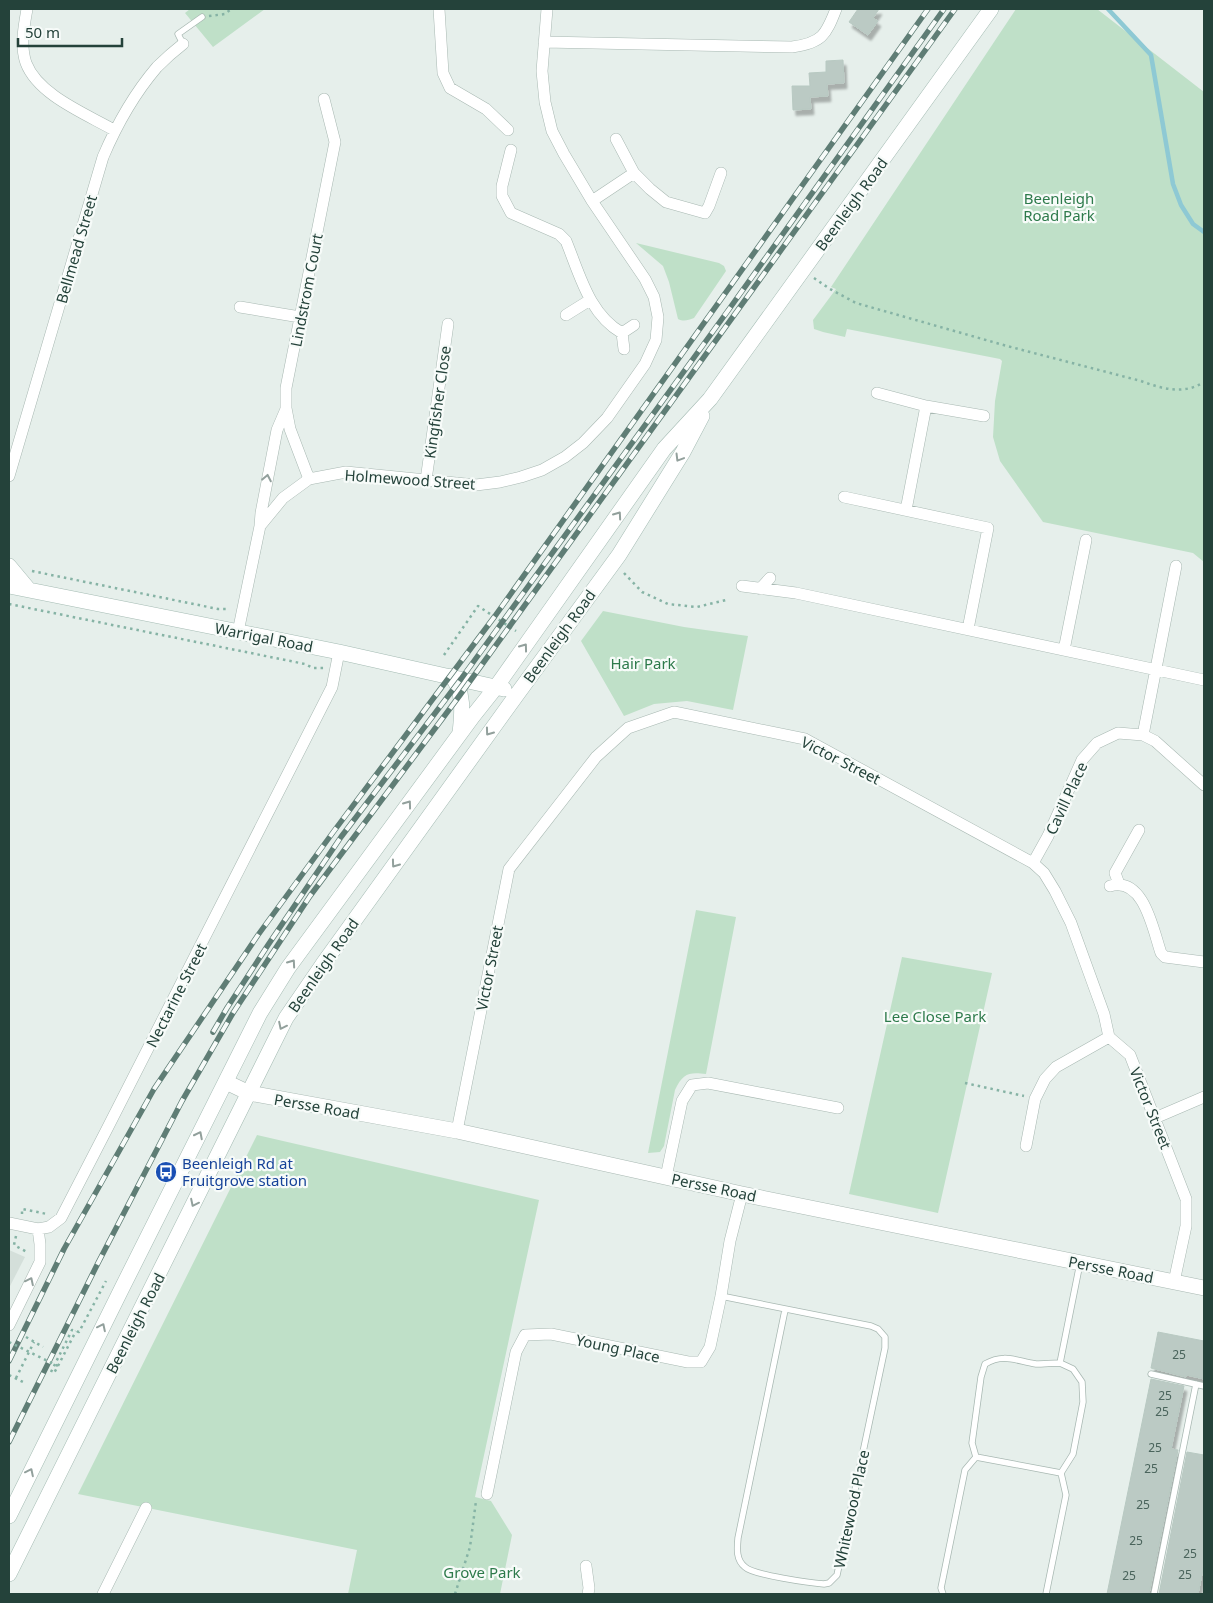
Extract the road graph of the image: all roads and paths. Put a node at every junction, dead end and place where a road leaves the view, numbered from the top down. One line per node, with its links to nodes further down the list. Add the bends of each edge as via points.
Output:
1 (27, 9): 11 (street, via 22,45 26,63 36,80 49,93)
2 (231, 9): 7 (path, via 225,14)
3 (439, 9): 12 (street, via 443,73 450,88 486,108)
4 (547, 9): 8 (street, Holmewood Street)
5 (836, 9): 8 (street, via 828,30 819,39 792,47)
6 (991, 9): 18 (main road, Beenleigh Road)
7 (202, 17): 9 (lane, via 178,34)
8 (544, 42): 17 (street, Holmewood Street, via 544,102 552,131)
9 (183, 44): 11 (street, Bellmead Street, via 136,94)
10 (324, 99): 22 (street, Lindstrom Court, via 335,142)
11 (114, 130): 33 (street, Bellmead Street, via 103,157)
12 (508, 130)
13 (616, 139): 15 (street)
14 (511, 150): 19 (street, via 502,196 511,213 559,234 566,241)
15 (634, 173): 16 (street, via 666,202 705,213); 17 (street)
16 (720, 173)
17 (592, 201): 35 (street, Holmewood Street, via 654,297 658,317 656,340 645,364 607,418 565,457 542,470 514,479 476,485)
18 (803, 271): 27 (path, via 856,302 1162,389 1187,389); 29 (main road, Beenleigh Road)
19 (590, 300): 21 (street); 25 (street, via 610,326)
20 (240, 307): 22 (street)
21 (566, 315)
22 (300, 317): 31 (street, Lindstrom Court, via 286,388)
23 (448, 324): 35 (street, Kingfisher Close)
24 (634, 325): 25 (street)
25 (622, 333): 26 (street)
26 (624, 349)
27 (1204, 382)
28 (877, 393): 30 (street)
29 (710, 399): 62 (main road, Beenleigh Road, one-way to 29, via 664,449); 63 (main road, Beenleigh Road, one-way to 63, via 683,452 619,555)
30 (926, 406): 32 (street); 37 (street)
31 (286, 408): 34 (street, Lindstrom Court, via 290,429); 38 (street, one-way to 31, via 277,430)
32 (984, 416)
33 (9, 476)
34 (309, 479): 35 (street, Holmewood Street, via 346,472); 38 (street, Holmewood Street, via 283,498)
35 (426, 480)
36 (844, 497): 37 (street)
37 (906, 510): 52 (street, via 988,528)
38 (260, 526): 54 (street, Holmewood Street)
39 (1086, 540): 55 (street)
40 (9, 566): 48 (main road)
41 (1176, 566): 58 (street)
42 (25, 570): 51 (path)
43 (624, 573): 49 (path, via 642,592 668,604 697,607)
44 (770, 578): 47 (street)
45 (9, 586): 48 (main road, Warrigal Road)
46 (742, 586): 47 (street)
47 (760, 589): 52 (street, via 796,593)
48 (29, 590): 54 (main road, Warrigal Road)
49 (726, 600)
50 (9, 604): 59 (path, via 313,668)
51 (229, 609)
52 (968, 630): 55 (street)
53 (516, 631): 57 (path, via 478,606)
54 (238, 632): 56 (main road, Warrigal Road)
55 (1064, 650): 58 (street)
56 (339, 652): 59 (street, Nectarine Street); 60 (main road, Warrigal Road)
57 (444, 655)
58 (1156, 669): 61 (street); 65 (street)
59 (336, 670): 84 (street, Nectarine Street, via 332,687 61,1218 49,1227)
60 (451, 676): 62 (main road, Warrigal Road); 64 (main road, via 458,683 460,695)
61 (1204, 680)
62 (496, 687): 63 (main road, Warrigal Road); 64 (main road, Beenleigh Road)
63 (518, 693): 73 (main road, Beenleigh Road, one-way to 73, via 286,1018)
64 (460, 733): 71 (main road, Beenleigh Road, one-way to 64, via 260,1013 288,968)
65 (1143, 735): 66 (street, Cavill Place, via 1155,741); 68 (street, Cavill Place, via 1118,733 1097,743 1082,760)
66 (1204, 786)
67 (1139, 830): 69 (street, via 1115,873 1115,885 1132,889 1143,900 1165,957)
68 (1033, 863): 70 (street, Victor Street, via 1044,873 1071,923 1104,1014); 78 (street, Victor Street, via 805,739 674,712 628,728 596,757 509,869)
69 (1204, 962)
70 (1109, 1038): 75 (street, via 1056,1067 1045,1079); 77 (street, Victor Street, via 1130,1055)
71 (226, 1082): 73 (main road, Persse Road); 111 (main road, Beenleigh Road, one-way to 71)
72 (965, 1083): 75 (path)
73 (249, 1093): 78 (main road, Persse Road); 113 (main road, Beenleigh Road, one-way to 113)
74 (1204, 1097): 77 (street)
75 (1035, 1099): 79 (street)
76 (838, 1108): 80 (street, via 708,1083 692,1085 682,1101)
77 (1155, 1118): 88 (street, Victor Street, via 1186,1199 1186,1226)
78 (456, 1131): 80 (main road, Persse Road)
79 (1026, 1146)
80 (666, 1177): 81 (main road, Persse Road)
81 (742, 1194): 86 (main road, Persse Road); 90 (street, Young Place)
82 (52, 1213): 83 (path, via 22,1209)
83 (14, 1224): 84 (street); 85 (path, via 14,1245)
84 (38, 1229): 92 (street, one-way to 84, via 40,1262)
85 (29, 1255)
86 (1080, 1263): 88 (main road, Persse Road); 99 (lane)
87 (106, 1281): 93 (path, via 79,1332)
88 (1174, 1282): 89 (main road, Persse Road)
89 (1204, 1288)
90 (721, 1296): 91 (lane, Whitewood Place); 109 (street, Young Place, via 710,1346 701,1362 551,1334 525,1335 516,1352)
91 (785, 1310): 91 (lane, Whitewood Place, via 871,1326 882,1333 885,1341 837,1575 829,1584 751,1571 741,1563 737,1550)
92 (9, 1325)
93 (76, 1331): 100 (path); 100 (path, bridge, via 72,1330 51,1372)
94 (26, 1338): 96 (path)
95 (9, 1342): 98 (path, bridge)
96 (34, 1342): 97 (path); 98 (path)
97 (43, 1347)
98 (28, 1352): 100 (path, bridge); 103 (path)
99 (1060, 1363): 107 (lane, via 1037,1364 1005,1358 985,1364 972,1443); 108 (lane, via 1074,1369 1082,1382 1083,1402 1073,1454)
100 (58, 1366)
101 (1151, 1374): 105 (lane)
102 (9, 1375): 103 (path)
103 (16, 1378): 104 (path)
104 (25, 1383)
105 (1196, 1384): 106 (lane); 119 (lane)
106 (1204, 1386)
107 (976, 1457): 108 (lane); 117 (lane, via 965,1470 941,1588)
108 (1061, 1472): 118 (lane, via 1066,1495)
109 (487, 1494): 115 (path, via 477,1497 470,1547)
110 (146, 1508): 114 (street)
111 (9, 1516)
112 (586, 1566): 116 (street)
113 (9, 1574)
114 (103, 1594)
115 (455, 1594)
116 (588, 1594)
117 (943, 1594)
118 (1046, 1594)
119 (1154, 1594)

